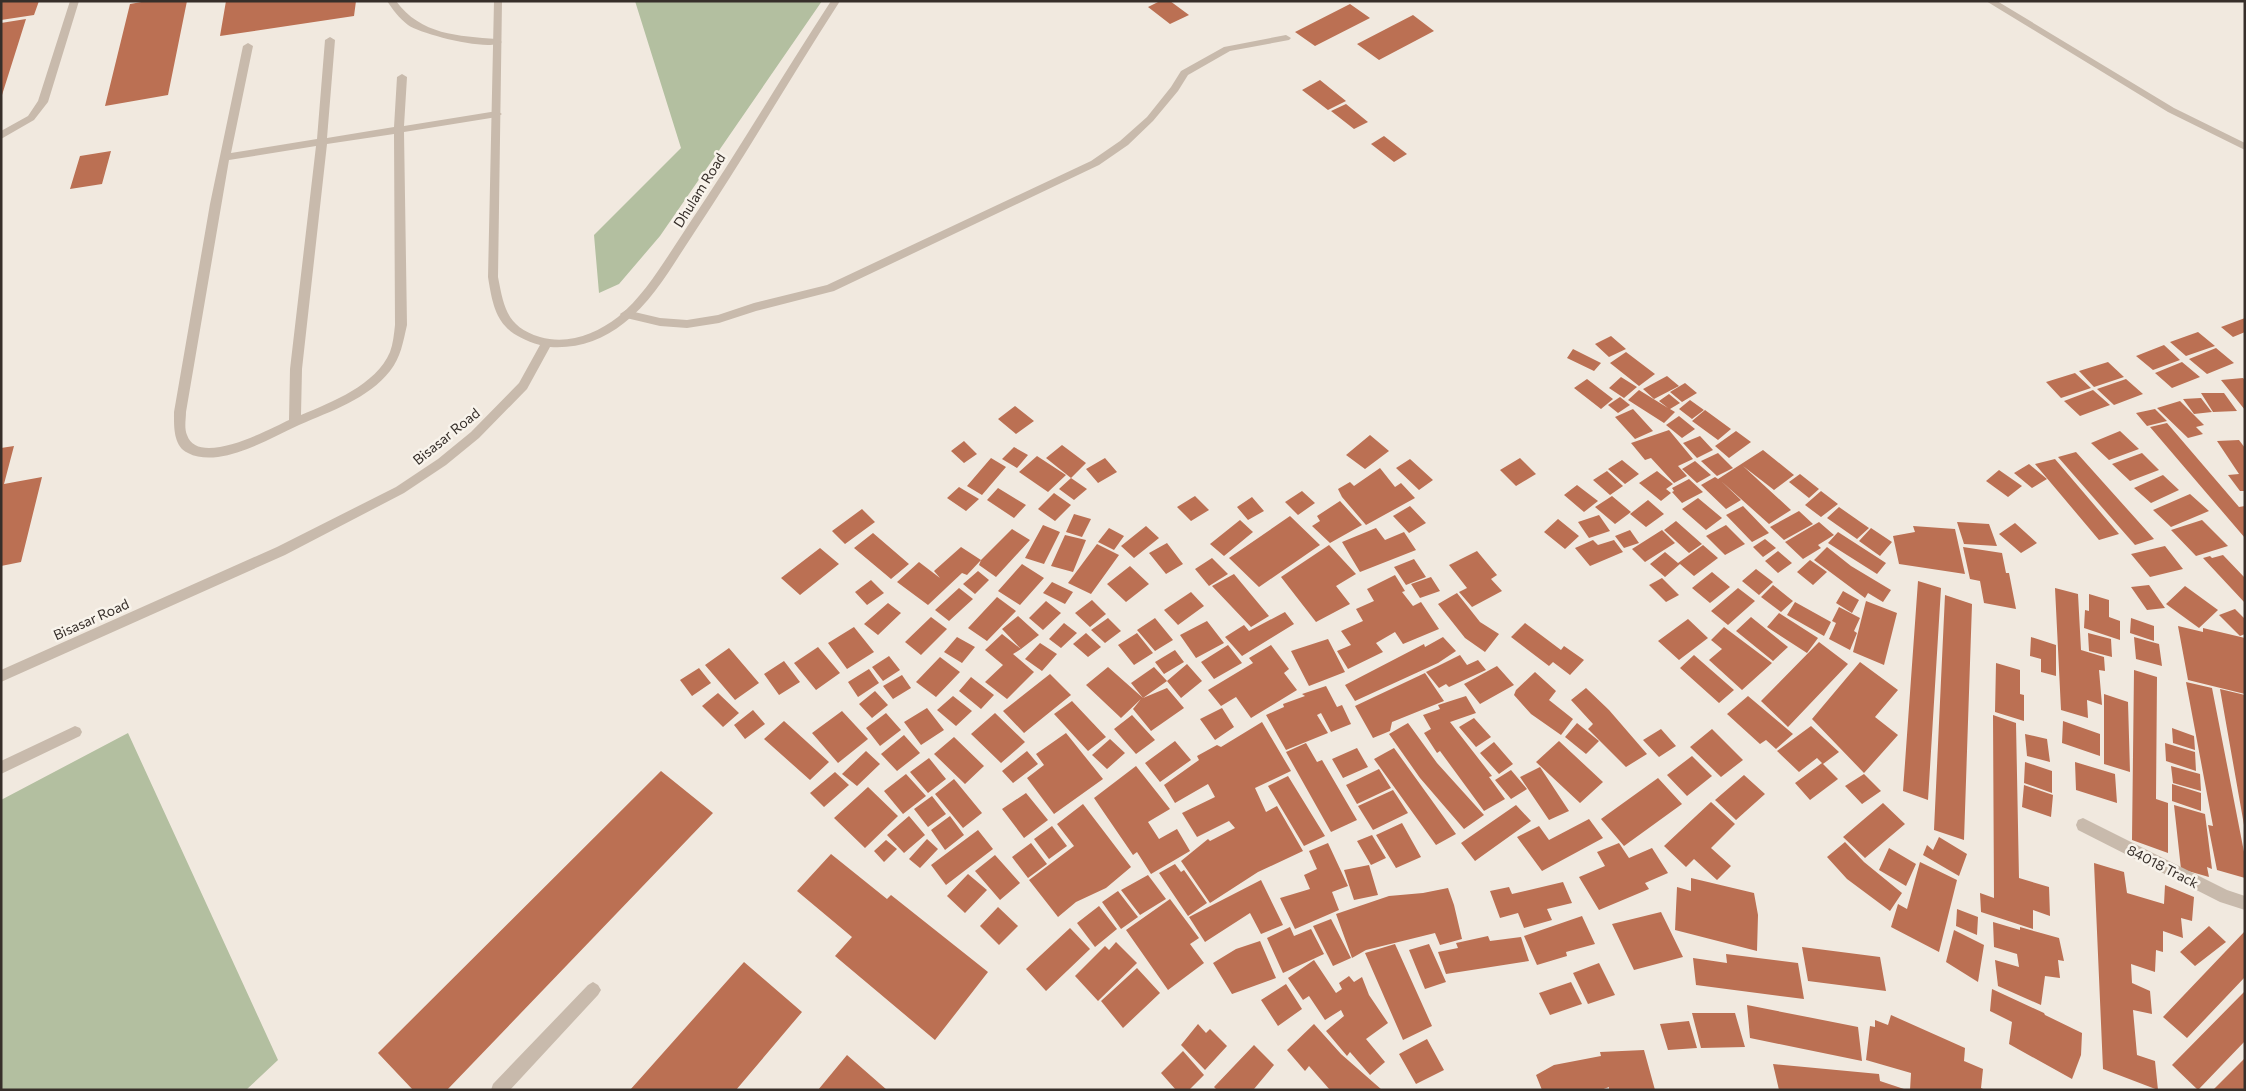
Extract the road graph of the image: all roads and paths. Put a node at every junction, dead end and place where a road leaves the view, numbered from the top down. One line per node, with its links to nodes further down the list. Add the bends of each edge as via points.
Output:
1 (75, 1): 13 (street, via 43,102 31,118)
2 (391, 1): 8 (street, via 406,20 433,34)
3 (498, 1): 8 (street)
4 (836, 1): 17 (street, Dhulam Road, via 696,223 660,274)
5 (1990, 1): 15 (street, via 2171,110)
6 (1286, 38): 17 (street, via 1227,49 1184,73 1150,118 1124,143 1094,163 830,288 687,324)
7 (330, 40): 14 (street)
8 (497, 42): 11 (street)
9 (248, 46): 16 (street)
10 (402, 77): 12 (street)
11 (496, 114): 12 (street); 18 (street, via 493,278 498,311 511,329)
12 (399, 129): 14 (street); 19 (street, via 401,325 394,356 380,375 358,392)
13 (1, 136)
14 (322, 141): 16 (street); 19 (street, via 296,369)
15 (2245, 147)
16 (226, 157): 19 (street, via 215,204 182,403 181,438 188,448 211,454)
17 (626, 314): 18 (street, Dhulam Road, via 612,327 592,337 560,345)
18 (546, 343): 20 (street, Bisasar Road, via 523,386 475,435 400,490 281,551)
19 (295, 422)
20 (1, 676)
21 (75, 732): 22 (street)
22 (1, 768)
23 (2083, 825): 24 (street, 84018 Track, via 2225,897)
24 (2245, 903)
25 (593, 990): 26 (street)
26 (499, 1090)

